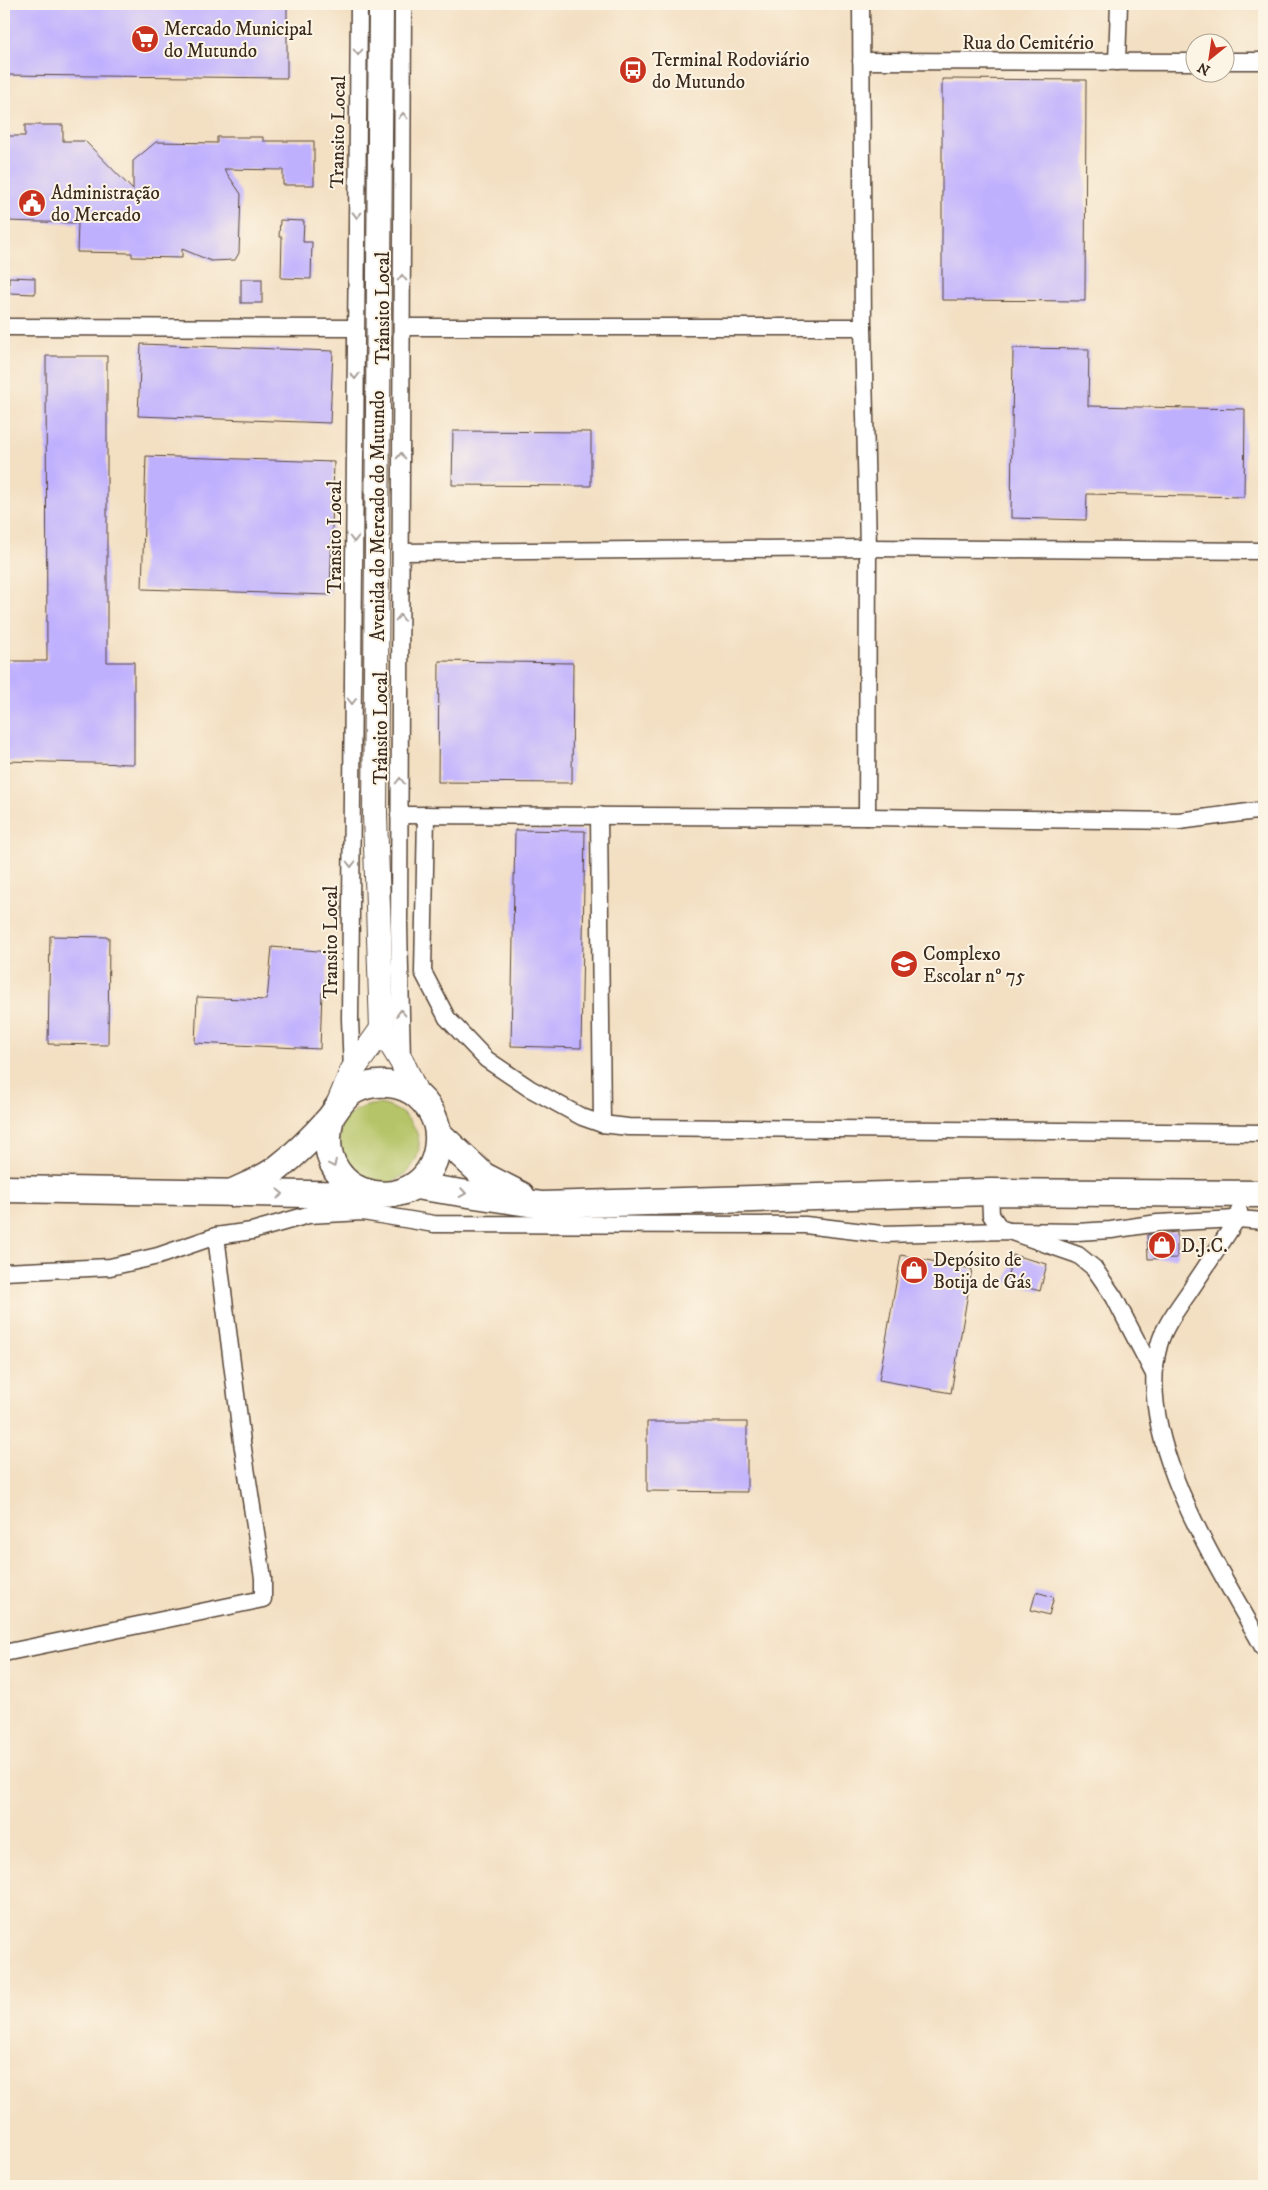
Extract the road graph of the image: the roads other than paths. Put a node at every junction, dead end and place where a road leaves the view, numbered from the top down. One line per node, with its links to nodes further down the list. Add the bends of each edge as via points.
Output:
1 (358, 4): 14 (street, Transito Local, one-way to 14)
2 (381, 4): 23 (main road, Avenida do Mercado do Mutundo, via 375,815)
3 (403, 4): 12 (street, Trânsito Local, one-way to 3)
4 (861, 4): 6 (street)
5 (1119, 4): 9 (street)
6 (861, 61): 9 (street, Rua do Cemitério); 13 (street)
7 (1236, 61): 8 (street)
8 (1264, 61)
9 (1117, 62): 10 (street, Rua do Cemitério)
10 (1186, 62)
11 (4, 327): 14 (street)
12 (402, 327): 13 (street); 17 (street, Trânsito Local, one-way to 12)
13 (863, 327): 15 (street)
14 (356, 328): 25 (street, Transito Local, one-way to 25)
15 (868, 548): 16 (street); 17 (street); 22 (street)
16 (1264, 551)
17 (401, 552): 19 (street, Trânsito Local, one-way to 17)
18 (1264, 810): 22 (street, via 1179,821)
19 (400, 815): 20 (street); 24 (street, Trânsito Local, one-way to 19)
20 (426, 815): 21 (street); 28 (street, via 423,972 446,1018 486,1059 537,1092 582,1117)
21 (599, 815): 22 (street); 28 (street)
22 (867, 817)
23 (382, 1029): 24 (main road, Avenida do Mercado do Mutundo); 25 (main road)
24 (402, 1062): 26 (main road, Avenida do Mercado do Mutundo)
25 (352, 1071): 27 (main road)
26 (417, 1095): 27 (main road, via 397,1085 375,1084 354,1090); 29 (main road, via 434,1116)
27 (334, 1111): 34 (main road, via 278,1168); 36 (main road, one-way to 36, via 326,1134 327,1151 334,1167 345,1181)
28 (602, 1124): 30 (street, via 628,1127)
29 (438, 1133): 31 (main road, via 437,1153 429,1171); 37 (main road, via 484,1176)
30 (1264, 1133)
31 (415, 1186): 36 (main road, via 396,1194); 37 (main road, one-way to 37)
32 (4, 1189): 34 (main road)
33 (990, 1192): 35 (main road); 37 (main road); 40 (street, via 991,1215 1000,1228)
34 (231, 1193): 36 (main road, one-way to 36)
35 (1255, 1194): 38 (street)
36 (377, 1195)
37 (542, 1205)
38 (1236, 1219): 39 (street); 40 (street, via 1077,1232); 43 (street, via 1170,1320 1159,1344)
39 (1264, 1221)
40 (1008, 1231): 41 (street, via 881,1234 796,1225 434,1224 362,1212 308,1216 252,1231); 43 (street, via 1078,1255 1094,1268 1114,1297)
41 (216, 1236): 42 (street, via 158,1256 110,1267); 45 (street, via 242,1442 264,1578 263,1599)
42 (4, 1272)
43 (1154, 1374): 44 (street, via 1159,1429 1190,1513)
44 (1264, 1649)
45 (4, 1653)

